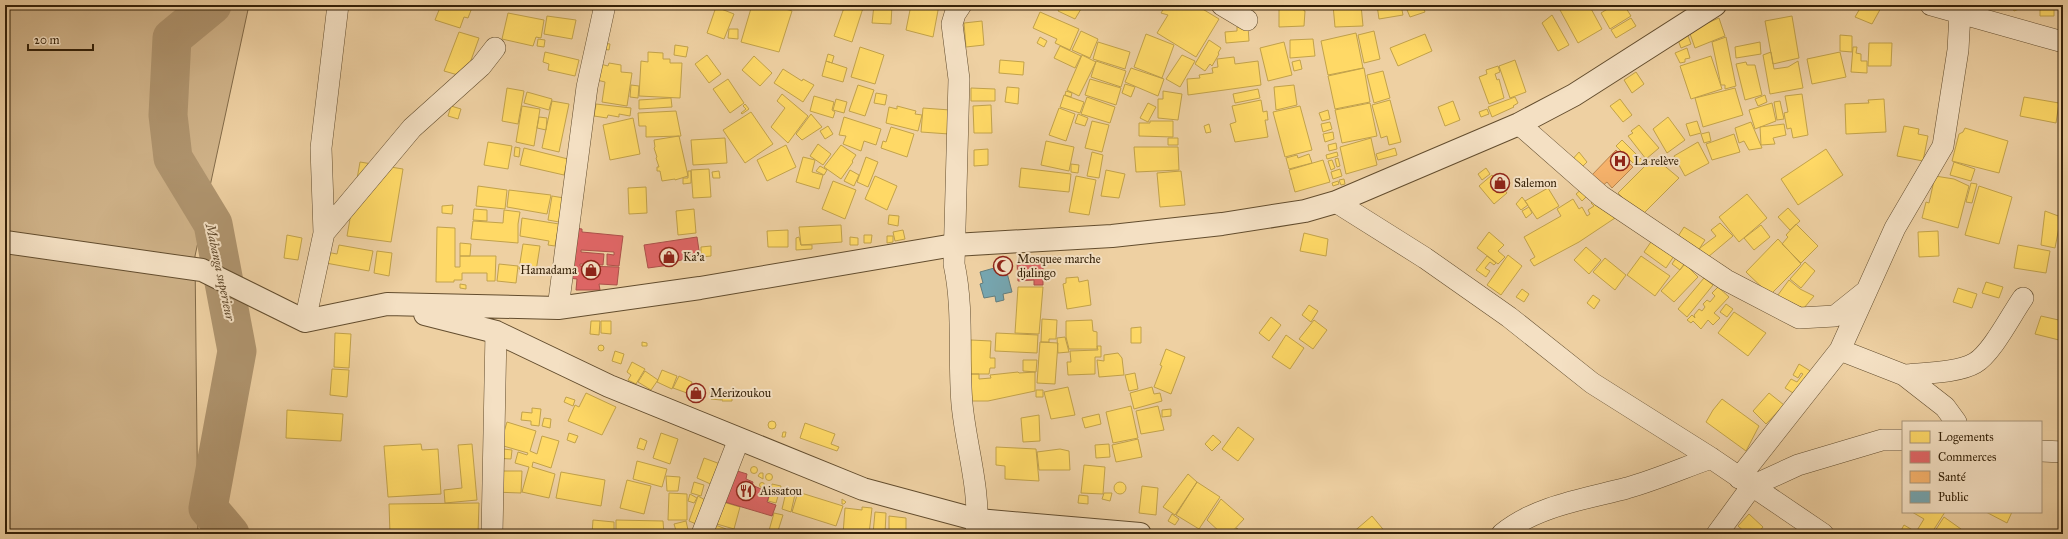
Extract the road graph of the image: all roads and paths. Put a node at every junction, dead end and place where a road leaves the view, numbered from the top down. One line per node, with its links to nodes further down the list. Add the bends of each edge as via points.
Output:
1 (338, 5): 13 (street, via 321,148)
2 (605, 5): 19 (street, via 587,87)
3 (1222, 5): 8 (street)
4 (1714, 5): 11 (street, via 1574,95)
5 (1931, 5): 7 (street)
6 (955, 8): 15 (street, via 952,24 959,79)
7 (1960, 13): 9 (street); 16 (street, via 1958,50 1943,146 1895,228)
8 (1247, 20)
9 (2063, 42)
10 (495, 48): 13 (street, via 481,66 412,128)
11 (1519, 124): 12 (street); 16 (street, via 1601,196 1726,280 1799,318 1835,316)
12 (1336, 202): 15 (street, via 1305,211 1207,226 1112,236); 29 (street, via 1425,258 1509,317 1592,383)
13 (324, 233): 20 (street)
14 (12, 242): 20 (street, via 202,270)
15 (954, 245): 19 (street, via 700,288); 31 (street, via 958,284 962,405)
16 (1869, 290): 22 (street)
17 (2022, 298): 23 (street, via 1992,345 1975,363 1946,371)
18 (388, 304): 19 (street); 20 (street); 21 (street)
19 (558, 308)
20 (305, 321)
21 (496, 332): 25 (street, via 609,386); 32 (street)
22 (1840, 350): 23 (street); 30 (street)
23 (1904, 375): 24 (street, via 1945,407)
24 (1955, 421)
25 (739, 439): 31 (street, via 863,489); 33 (street)
26 (1902, 440): 30 (street, via 1882,440)
27 (2042, 451): 28 (street)
28 (2063, 452)
29 (1711, 458): 30 (street); 35 (street, via 1628,487 1570,502 1515,523)
30 (1746, 482): 36 (street); 37 (street)
31 (977, 527): 34 (street)
32 (492, 534)
33 (702, 534)
34 (1140, 534)
35 (1502, 534)
36 (1716, 534)
37 (1823, 534)

